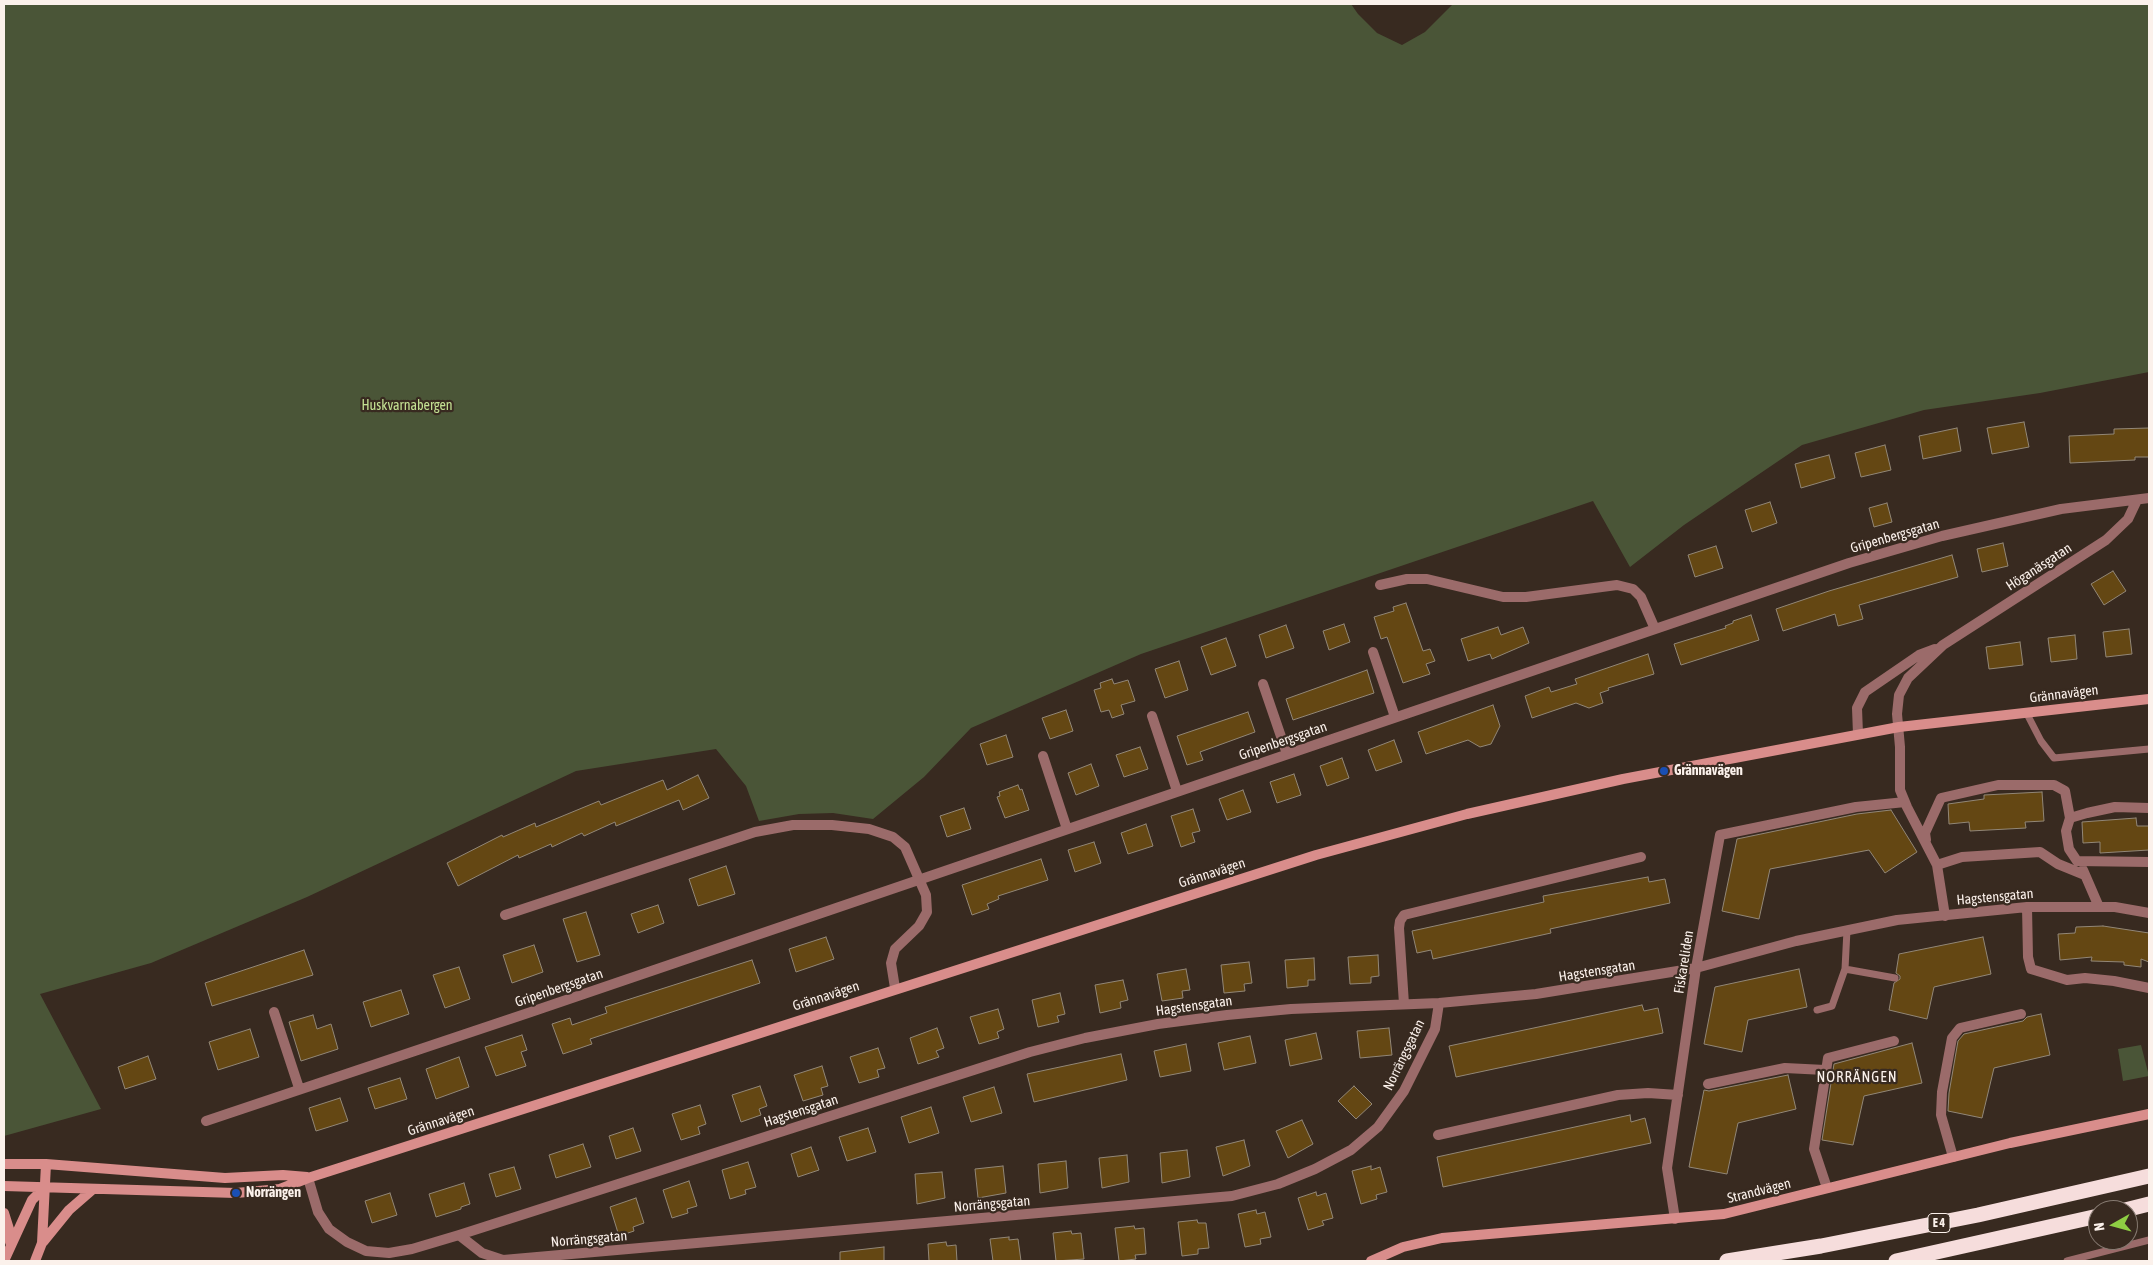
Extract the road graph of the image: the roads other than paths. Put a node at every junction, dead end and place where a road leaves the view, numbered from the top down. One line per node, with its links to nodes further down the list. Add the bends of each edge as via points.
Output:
1 (2149, 498): 2 (street, Gripenbergsgatan)
2 (2137, 500): 4 (street, Gripenbergsgatan, via 2061,509 1942,536 1849,563); 5 (street, Höganäsgatan, via 2128,519 2106,540)
3 (1380, 585): 4 (street, via 1407,579 1427,579 1503,597 1526,597 1617,585 1633,589 1641,597)
4 (1655, 629): 11 (street, Gripenbergsgatan)
5 (1943, 646): 12 (street, Höganäsgatan, via 1908,678 1899,695); 13 (street, Höganäsgatan, via 1919,655 1865,692 1857,708)
6 (1374, 652): 11 (street)
7 (1263, 684): 15 (street)
8 (2149, 699): 9 (main road, Grännavägen)
9 (2026, 712): 12 (main road, Grännavägen); 14 (lane, via 2054,758)
10 (1152, 716): 17 (street)
11 (1395, 718): 15 (street, Gripenbergsgatan)
12 (1899, 727): 13 (main road, Grännavägen); 18 (street, Höganäsgatan, via 1900,790)
13 (1858, 734): 38 (main road, Grännavägen, via 1624,779 1457,816 1316,855)
14 (2149, 749)
15 (1287, 754): 17 (street, Gripenbergsgatan)
16 (1043, 756): 21 (street)
17 (1177, 792): 21 (street, Gripenbergsgatan)
18 (1904, 802): 22 (street, Höganäsgatan); 35 (street, Fiskareliden, via 1856,807 1720,835)
19 (2149, 808): 20 (street, via 2115,807)
20 (2070, 818): 22 (street, via 2065,791 2054,785 1998,785 1941,798 1925,832); 24 (street, via 2066,831 2069,849)
21 (1068, 828): 28 (street, Gripenbergsgatan)
22 (1927, 846): 26 (street, Höganäsgatan)
23 (1641, 857): 41 (street, via 1404,915 1399,928)
24 (2077, 861): 25 (street); 27 (street)
25 (2149, 862)
26 (1937, 865): 27 (street, via 1962,857 2040,852); 33 (street, Höganäsgatan)
27 (2085, 875): 30 (street)
28 (920, 878): 32 (street, via 905,847 894,837 869,829 793,825 710,846); 38 (street, via 927,912 919,926 895,948 891,963); 48 (street, Gripenbergsgatan)
29 (2027, 907): 30 (street, Hagstensgatan); 33 (street, Hagstensgatan); 39 (street, via 2031,969 2067,980 2085,978)
30 (2099, 907): 31 (street, Hagstensgatan)
31 (2149, 913)
32 (505, 915)
33 (1945, 916): 34 (street, Hagstensgatan, via 1897,920)
34 (1847, 930): 35 (street, Hagstensgatan); 36 (lane)
35 (1696, 968): 40 (street, Hagstensgatan, via 1536,994); 49 (street, Fiskareliden)
36 (1845, 969): 37 (lane); 42 (lane, via 1832,1006)
37 (1894, 978)
38 (895, 988): 57 (main road, Grännavägen)
39 (2149, 988)
40 (1440, 1003): 41 (street, Hagstensgatan); 65 (street, Norrängsgatan, via 1431,1038 1404,1091 1378,1127 1351,1150 1315,1169 1278,1184 1232,1196 503,1260 482,1253)
41 (1404, 1004): 65 (street, Hagstensgatan, via 1227,1014 1085,1038 1030,1052)
42 (1817, 1010)
43 (274, 1012): 48 (street)
44 (2021, 1014): 53 (street, via 1960,1028 1952,1038 1941,1115)
45 (1894, 1041): 46 (street, via 1828,1058)
46 (1825, 1070): 47 (street, via 1785,1068); 60 (street, via 1814,1149)
47 (1708, 1084)
48 (299, 1088): 51 (street, Gripenbergsgatan)
49 (1678, 1095): 52 (street, via 1618,1095); 64 (street, Fiskareliden, via 1667,1168)
50 (2149, 1114): 53 (main road, Strandvägen)
51 (206, 1120)
52 (1438, 1135)
53 (1953, 1157): 60 (main road, Strandvägen)
54 (4, 1164): 55 (main road, Grännavägen)
55 (46, 1164): 57 (main road, Grännavägen, via 225,1178 283,1175); 59 (main road)
56 (2149, 1176): 72 (highway, E 4, via 1968,1217)
57 (308, 1178): 61 (main road, Grännavägen, via 280,1189 236,1193); 65 (street, Hagstensgatan, via 318,1212 329,1229 366,1251 389,1253)
58 (4, 1186): 59 (main road, Grännavägen)
59 (45, 1186): 61 (main road, Grännavägen); 67 (main road); 68 (main road, via 32,1200)
60 (1827, 1188): 64 (main road, Strandvägen, via 1724,1214)
61 (92, 1190): 67 (main road, via 69,1210)
62 (4, 1213): 68 (main road)
63 (2088, 1218): 73 (highway, E 4)
64 (1675, 1220): 71 (main road, Strandvägen, via 1442,1238 1403,1247)
65 (459, 1235)
66 (2149, 1240): 74 (lane)
67 (42, 1243): 70 (main road)
68 (10, 1244): 69 (main road)
69 (4, 1261)
70 (35, 1261)
71 (1371, 1261)
72 (1727, 1261)
73 (1896, 1261)
74 (2067, 1261)

